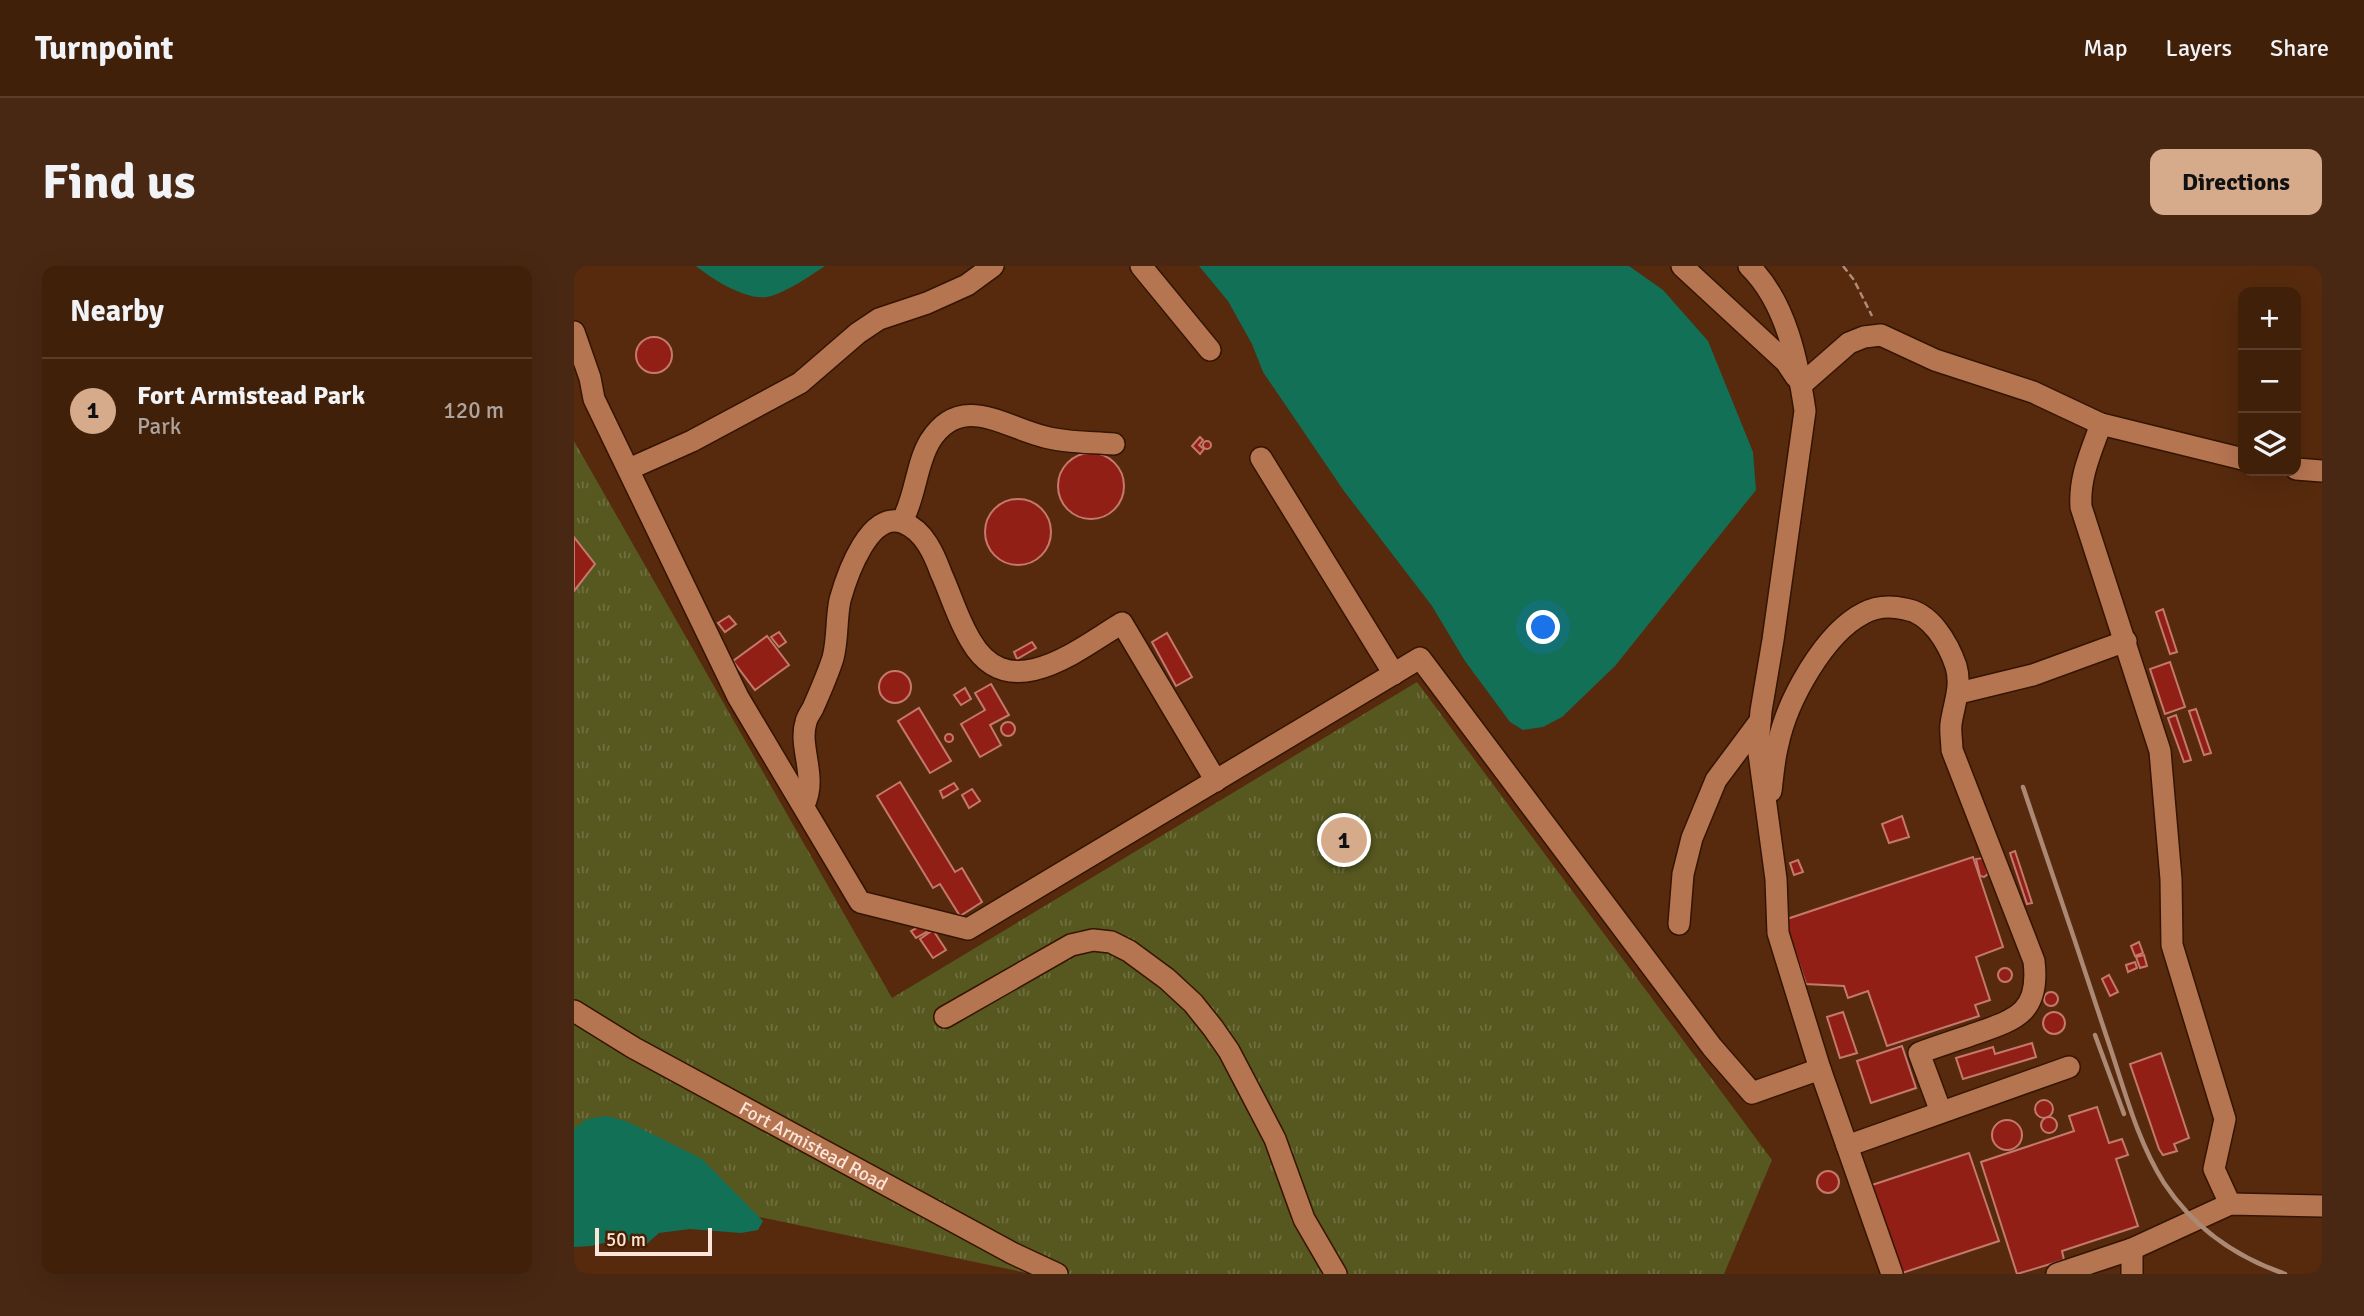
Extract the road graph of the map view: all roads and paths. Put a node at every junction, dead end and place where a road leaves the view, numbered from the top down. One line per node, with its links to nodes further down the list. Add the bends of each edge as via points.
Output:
1 (993, 266): 14 (street, via 967,285 879,319 800,383)
2 (1141, 266): 8 (street)
3 (1682, 266): 9 (street, via 1786,362)
4 (1749, 266): 9 (street, via 1785,325)
5 (1843, 266): 7 (path)
6 (574, 332): 14 (street, via 594,399)
7 (1881, 335): 9 (street, via 1849,343); 10 (street, via 1935,360 2033,392)
8 (1210, 350)
9 (1801, 385): 21 (street, via 1805,411 1801,447)
10 (2101, 424): 13 (street); 18 (street, via 2084,470 2081,507)
11 (1114, 444): 17 (street, via 1060,441 980,415 959,416 930,441)
12 (1261, 458): 19 (street)
13 (2238, 458)
14 (629, 469): 23 (street, via 738,697)
15 (2301, 469): 16 (street)
16 (2322, 471)
17 (902, 522): 22 (street, via 923,538 935,555 971,642 994,666 1032,671 1052,665 1122,623); 23 (street, via 880,524 867,537 845,586 833,657 806,722 810,785)
18 (2126, 641): 20 (street, via 2033,675); 32 (street, via 2160,751 2172,945 2225,1119 2214,1169)
19 (1394, 674): 22 (street); 29 (street, via 1420,658 1712,1047 1752,1093)
20 (1959, 693): 24 (street, via 1957,668 1928,619 1913,610 1891,606 1866,611 1849,622 1828,643 1790,707 1778,742); 30 (street, via 1951,725 1952,750 2034,961 2036,979 2025,1009 2010,1022 1919,1053)
21 (1760, 721): 24 (street, via 1758,746); 25 (street, via 1716,780 1692,838 1683,874)
22 (1216, 781): 23 (street, via 968,929 860,902)
23 (804, 806)
24 (1767, 820): 29 (street, via 1778,933)
25 (1679, 924)
26 (574, 1011): 35 (street, Fort Armistead Road, via 634,1048)
27 (945, 1017): 36 (street, via 1071,945 1093,940 1129,951 1193,1003 1228,1051 1275,1139 1304,1219)
28 (2069, 1067): 30 (street)
29 (1820, 1069): 31 (street)
30 (1941, 1112): 31 (street)
31 (1847, 1146): 37 (street)
32 (2231, 1204): 33 (street); 34 (street)
33 (2322, 1206)
34 (2132, 1249): 38 (street); 39 (street)
35 (1057, 1274)
36 (1336, 1274)
37 (1892, 1274)
38 (2057, 1274)
39 (2132, 1274)

